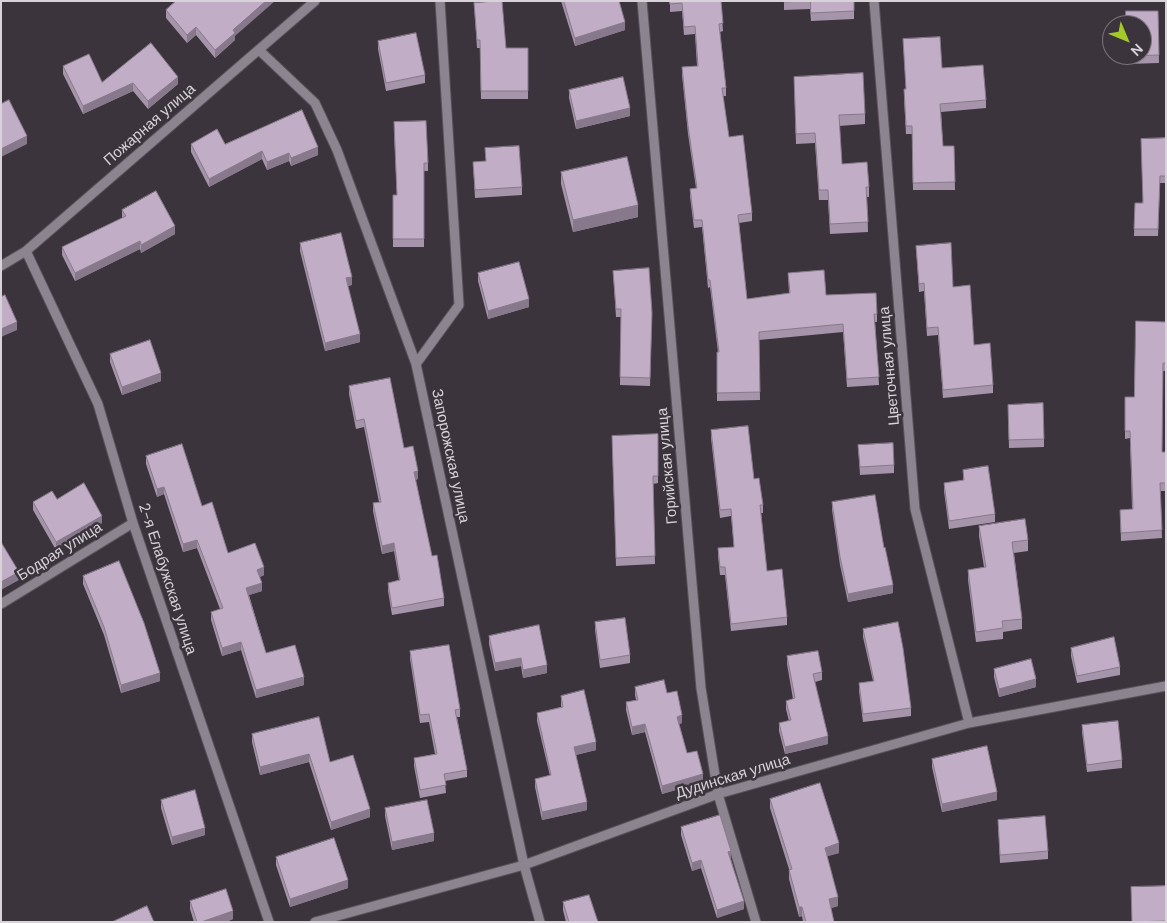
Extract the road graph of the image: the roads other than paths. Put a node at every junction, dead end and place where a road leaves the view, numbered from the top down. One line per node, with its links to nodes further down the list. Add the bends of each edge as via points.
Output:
1 (315, 1): 5 (street, Пожарная улица)
2 (440, 1): 8 (street, via 458,305)
3 (642, 1): 13 (street, Горийская улица, via 702,688)
4 (874, 1): 12 (street, Цветочная улица, via 915,509)
5 (258, 50): 6 (street, Пожарная улица); 8 (street, Запорожская улица, via 315,103 337,150)
6 (26, 251): 7 (street, Пожарная улица); 9 (street, 2-я Елабужская улица, via 98,404)
7 (1, 266)
8 (416, 364): 14 (street, Запорожская улица)
9 (133, 523): 10 (street, Бодрая улица); 15 (street, 2-я Елабужская улица)
10 (1, 604)
11 (1166, 686): 12 (street, Дудинская улица)
12 (969, 723): 13 (street, Дудинская улица)
13 (718, 794): 14 (street, Дудинская улица); 18 (street, Горийская улица)
14 (524, 865): 16 (street, Дудинская улица); 17 (street, Запорожская улица)
15 (269, 922)
16 (315, 922)
17 (540, 922)
18 (756, 922)

